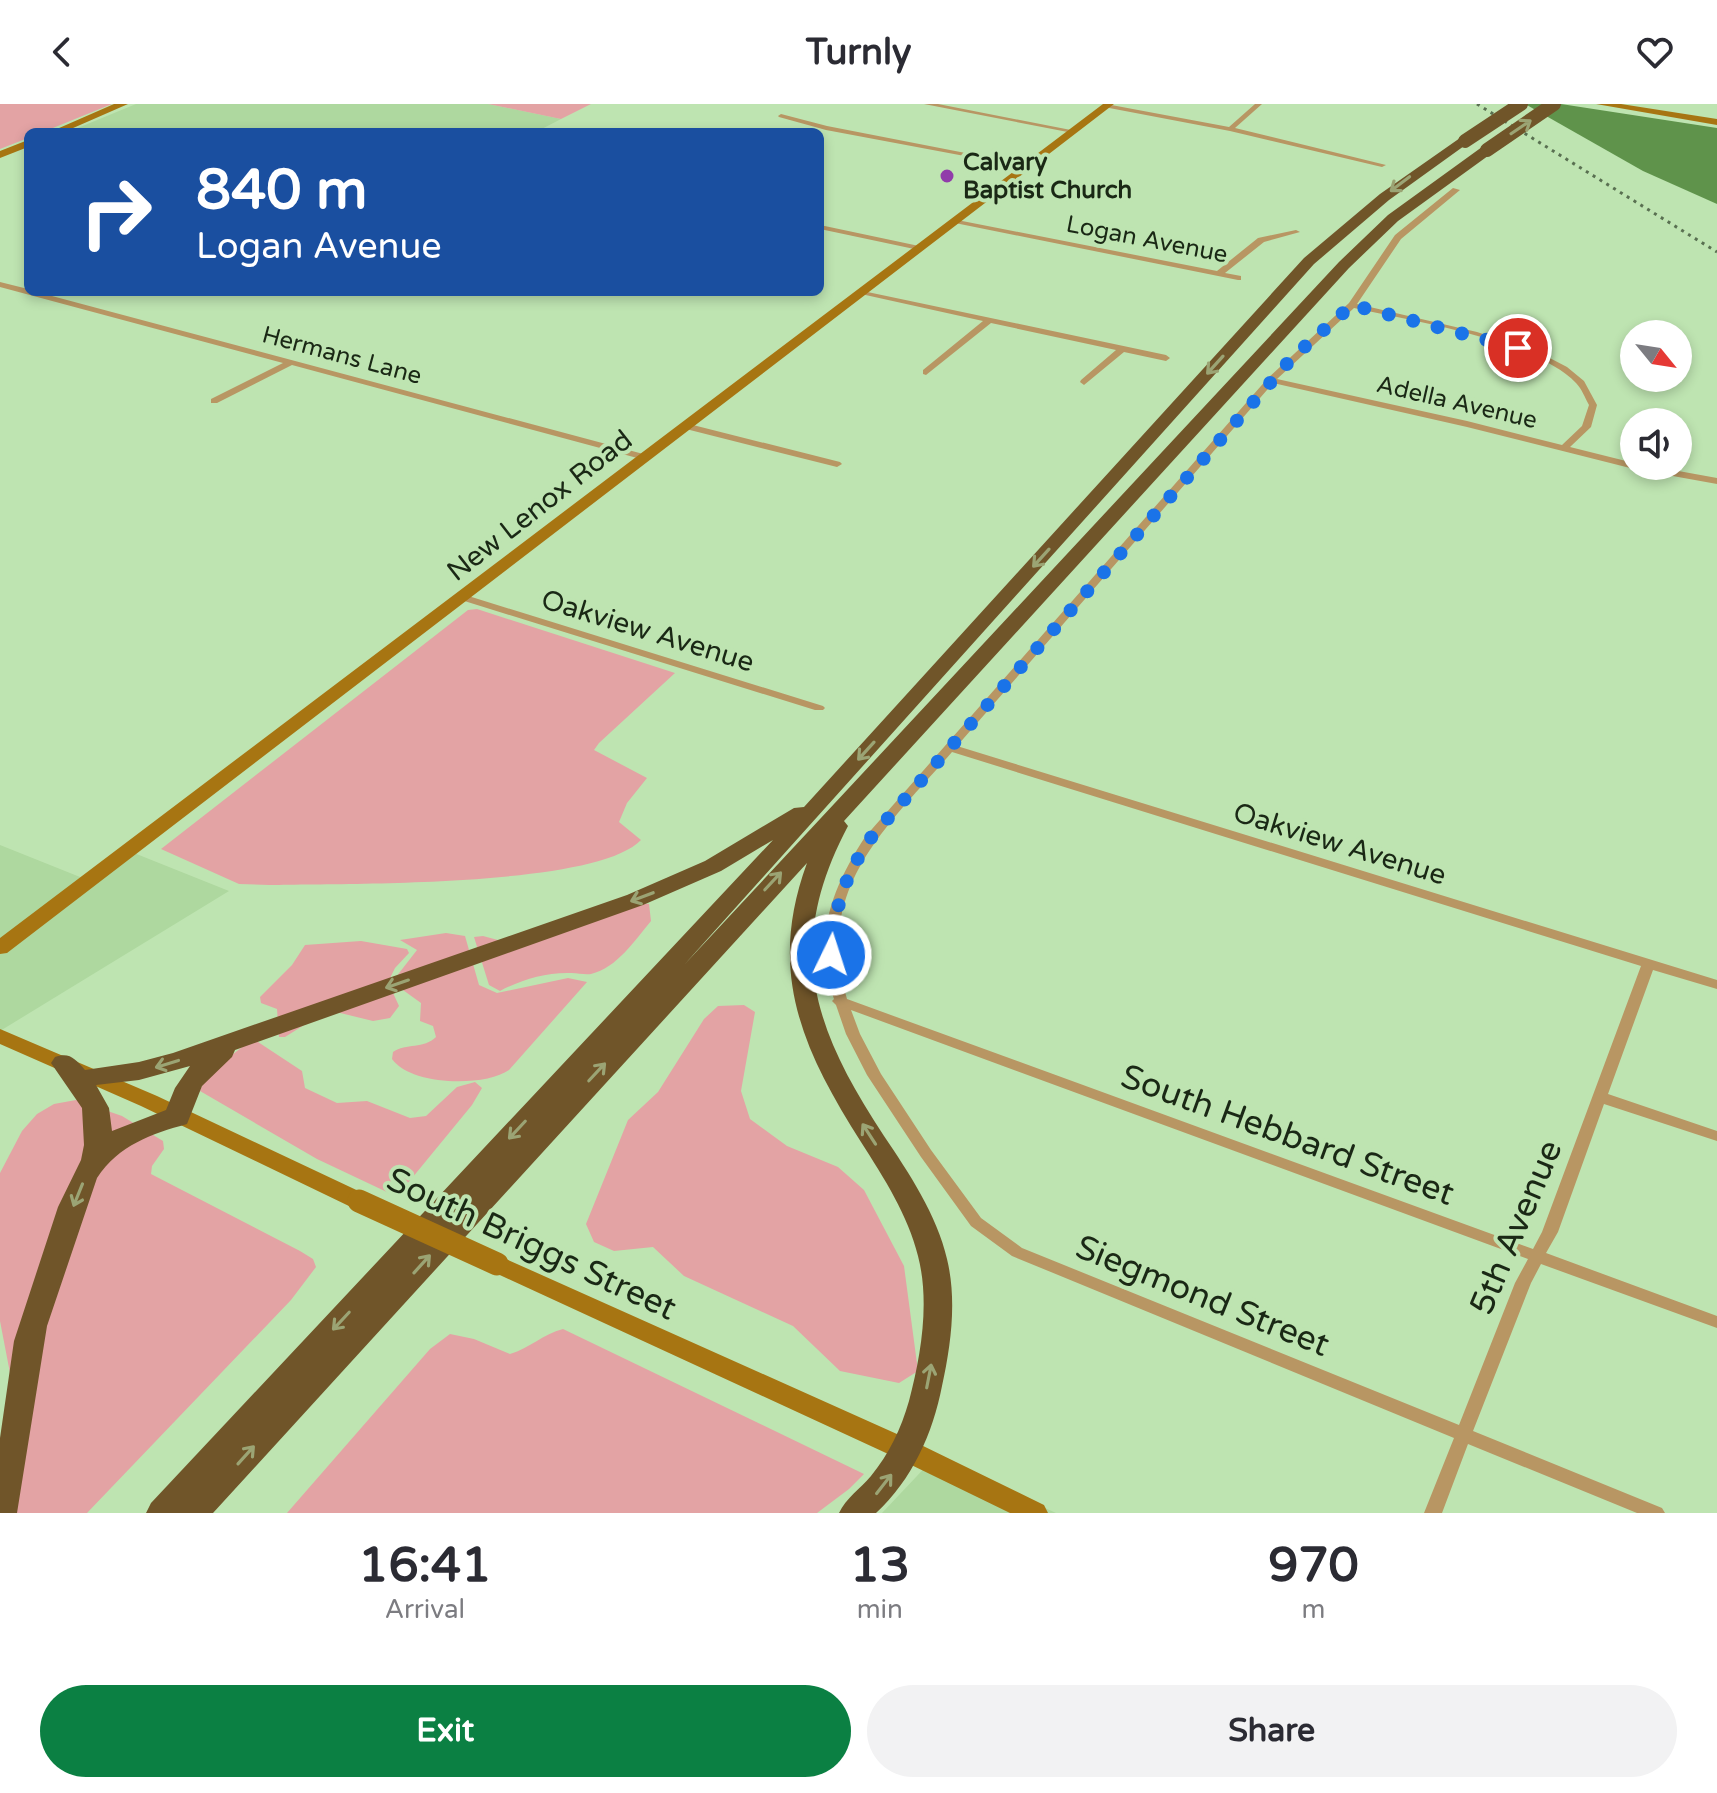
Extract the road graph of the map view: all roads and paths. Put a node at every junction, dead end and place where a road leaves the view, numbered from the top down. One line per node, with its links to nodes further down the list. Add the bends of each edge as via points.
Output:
1 (123, 104): 10 (street)
2 (927, 104): 12 (street)
3 (1259, 104): 11 (street)
4 (1521, 104): 48 (highway, one-way to 48, bridge, via 1409,177 1355,217 1309,261)
5 (1554, 104): 47 (highway, one-way to 5, bridge, via 1344,265 1393,218)
6 (1108, 105): 11 (street); 12 (street, New Lenox Road)
7 (1608, 105): 9 (street)
8 (781, 116): 16 (street)
9 (1717, 122)
10 (65, 128)
11 (1230, 129): 15 (street)
12 (1073, 131): 16 (street, New Lenox Road)
13 (24, 145): 14 (street)
14 (0, 155)
15 (1382, 165)
16 (1028, 166): 18 (street, New Lenox Road)
17 (1456, 190): 28 (street, Siegmond Street, via 1398,237)
18 (955, 221): 21 (street, New Lenox Road); 22 (street, Logan Avenue)
19 (824, 228): 21 (street)
20 (1296, 232): 22 (street, via 1261,240)
21 (919, 248): 26 (street, New Lenox Road)
22 (1219, 274): 23 (street, Logan Avenue)
23 (1238, 278)
24 (0, 284): 25 (street, Hermans Lane)
25 (24, 291)
26 (861, 292): 29 (street); 37 (street, New Lenox Road)
27 (43, 296): 32 (street, Hermans Lane)
28 (1352, 305): 34 (street, Siegmond Street); 38 (street, via 1449,328 1556,363 1580,382 1593,405 1586,427)
29 (989, 320): 30 (street); 33 (street)
30 (1122, 349): 31 (street); 35 (street)
31 (1166, 358)
32 (292, 362): 36 (street); 39 (street, Hermans Lane)
33 (926, 372)
34 (1271, 380): 38 (street, Adella Avenue); 46 (street, Siegmond Street)
35 (1084, 382)
36 (214, 401)
37 (685, 426): 39 (street, New Lenox Road); 41 (street)
38 (1565, 447): 40 (street, Adella Avenue)
39 (644, 457): 44 (street, New Lenox Road)
40 (1620, 462)
41 (837, 464)
42 (1692, 476): 43 (street, Adella Avenue)
43 (1717, 481)
44 (462, 597): 45 (street, Oakview Avenue); 49 (street, New Lenox Road)
45 (819, 708)
46 (949, 747): 50 (street, Oakview Avenue); 52 (street, Siegmond Street, via 869,840 847,875 834,912 831,955)
47 (868, 778): 64 (highway, one-way to 47, via 924,1403 938,1329 929,1244 908,1193 821,1050 799,971 800,924 809,881); 67 (highway, one-way to 47)
48 (817, 806): 54 (highway, one-way to 54, via 689,878); 66 (highway, one-way to 66)
49 (0, 948)
50 (1649, 963): 51 (street, Oakview Avenue); 57 (street, 5th Avenue)
51 (1717, 985)
52 (839, 1001): 61 (street, South Hebbard Street); 63 (street, Siegmond Street, via 853,1041 875,1077 976,1222 998,1241)
53 (0, 1036): 55 (street, South Briggs Street)
54 (237, 1041): 56 (highway, one-way to 56, via 159,1067); 58 (highway, via 198,1072 182,1095)
55 (64, 1063): 56 (street, South Briggs Street); 60 (highway, via 100,1116)
56 (94, 1076): 58 (street, South Briggs Street)
57 (1600, 1097): 59 (street); 61 (street, 5th Avenue)
58 (178, 1117): 60 (highway, via 124,1137); 64 (street, South Briggs Street, bridge)
59 (1717, 1136)
60 (94, 1161): 65 (highway, one-way to 65, via 70,1214 33,1326 13,1468)
61 (1537, 1258): 62 (street, South Hebbard Street); 63 (street, 5th Avenue)
62 (1717, 1322)
63 (1462, 1433): 70 (street, 5th Avenue); 71 (street, Siegmond Street)
64 (908, 1451): 68 (highway, one-way to 64, via 880,1491); 69 (street, South Briggs Street)
65 (1, 1513)
66 (162, 1513)
67 (193, 1513)
68 (855, 1513)
69 (1035, 1513)
70 (1433, 1513)
71 (1656, 1513)

